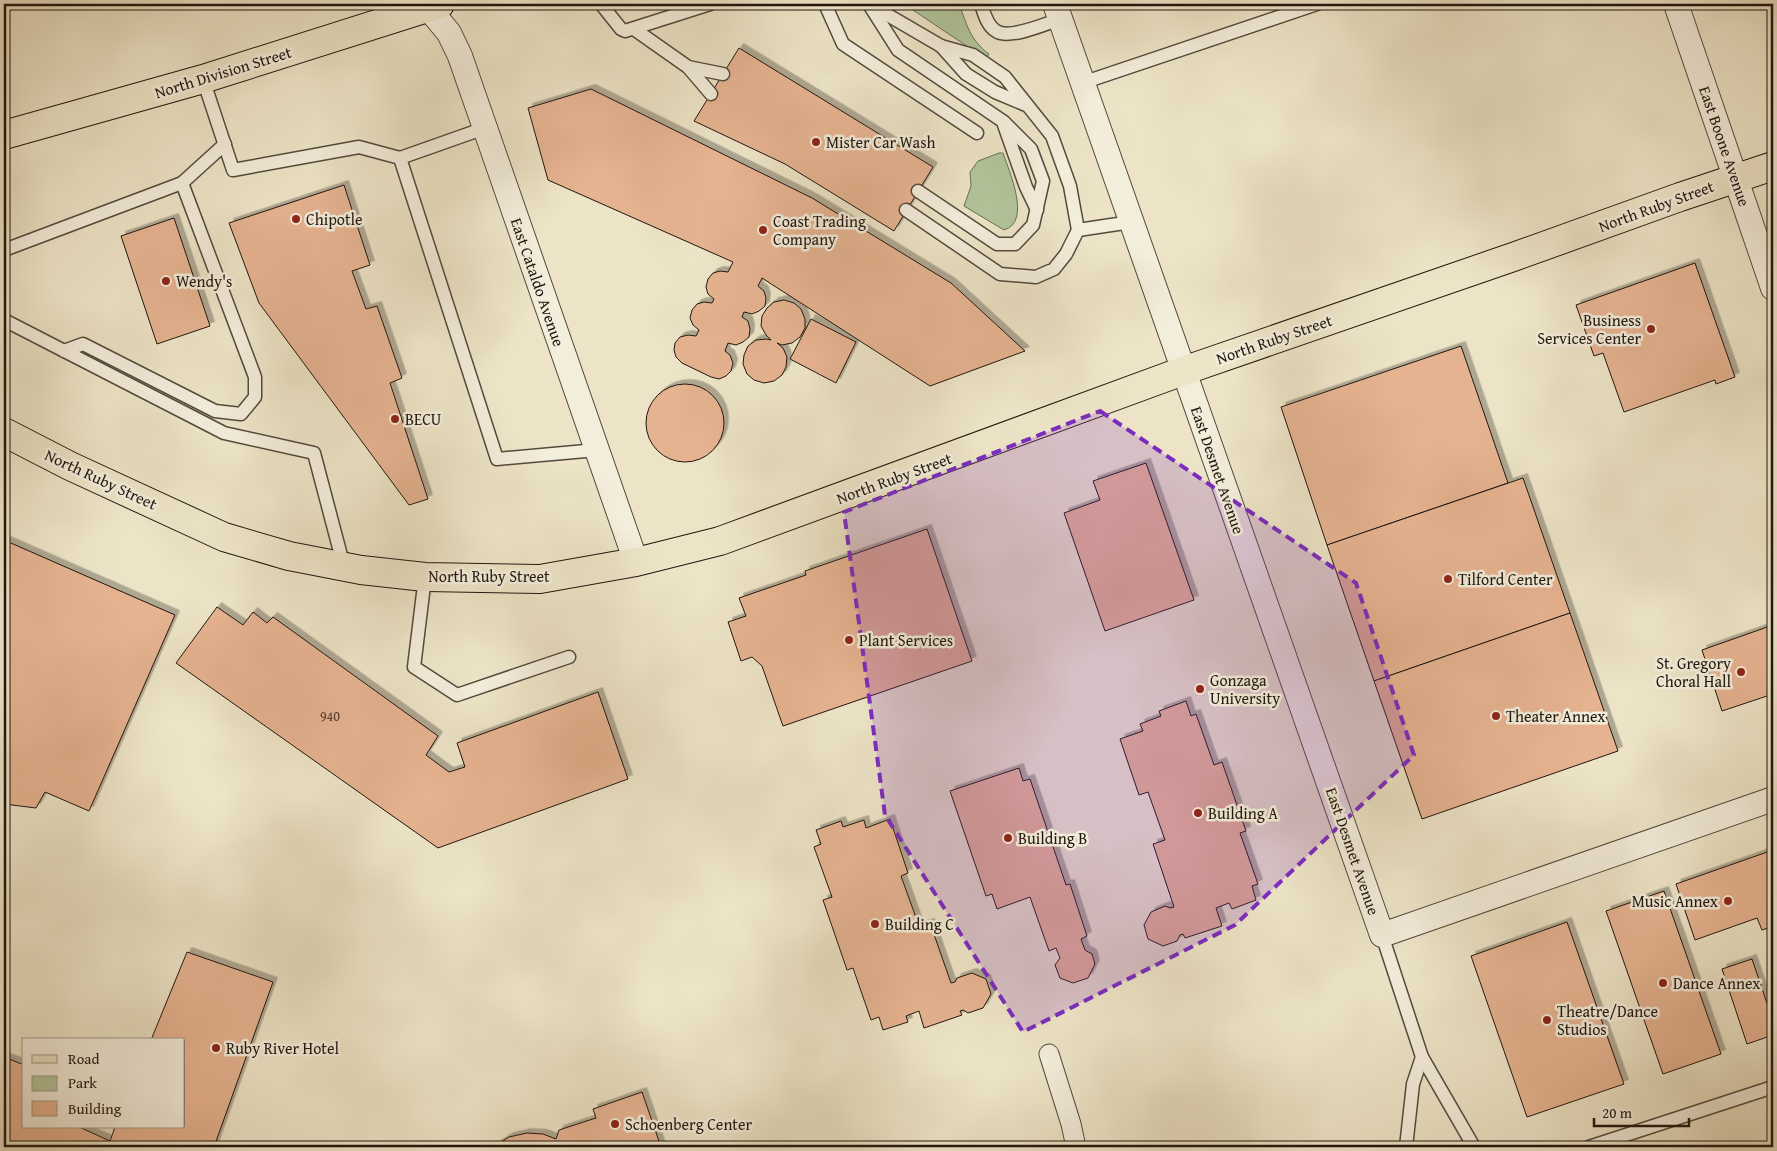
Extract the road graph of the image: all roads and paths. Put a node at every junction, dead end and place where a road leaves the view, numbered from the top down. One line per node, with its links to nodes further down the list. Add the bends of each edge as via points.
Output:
1 (601, 4): 10 (lane, via 621,29 625,32)
2 (710, 4): 10 (lane)
3 (825, 4): 20 (lane, via 843,44)
4 (869, 4): 11 (lane); 18 (lane, via 898,50)
5 (981, 4): 9 (lane, via 991,27 1004,35 1015,33)
6 (1317, 4): 15 (lane)
7 (1676, 4): 25 (street, East Boone Avenue)
8 (431, 5): 14 (main road, North Division Street); 19 (street, East Cataldo Avenue, via 453,41)
9 (1057, 11): 15 (street, East Desmet Avenue)
10 (634, 29): 12 (lane)
11 (941, 46): 17 (lane, via 966,74 995,92); 17 (lane, via 973,56 1005,78)
12 (688, 67): 13 (lane); 16 (lane)
13 (723, 74)
14 (204, 79): 21 (main road, North Division Street); 22 (lane)
15 (1082, 83): 30 (street, East Desmet Avenue)
16 (711, 94)
17 (1027, 105): 31 (lane, via 1052,136 1070,186)
18 (1004, 122): 29 (lane); 29 (lane, via 1031,150 1037,165 1043,181)
19 (485, 128): 23 (lane); 38 (street, East Cataldo Avenue)
20 (977, 133)
21 (4, 135)
22 (225, 144): 23 (lane, via 233,170 359,148); 26 (lane)
23 (400, 158): 38 (lane, via 497,459)
24 (1773, 166): 25 (main road, North Ruby Street)
25 (1736, 178): 33 (street, East Boone Avenue); 36 (main road, North Ruby Street)
26 (182, 183): 32 (lane); 35 (lane, via 255,377 255,397 241,414 215,412 83,344)
27 (918, 191): 29 (lane, via 997,244 1015,244 1033,225)
28 (906, 210): 31 (lane, via 1000,274 1036,277 1054,269)
29 (1037, 210)
30 (1131, 222): 31 (lane); 36 (street, East Desmet Avenue)
31 (1078, 230)
32 (4, 250)
33 (1773, 288)
34 (4, 320): 35 (lane)
35 (64, 351): 40 (lane, via 224,433 314,452)
36 (1183, 371): 39 (main road, North Ruby Street, via 720,541); 44 (street, East Desmet Avenue)
37 (4, 432): 40 (main road, North Ruby Street, via 70,466 224,536 289,556)
38 (597, 450): 39 (street, East Cataldo Avenue)
39 (636, 562): 41 (main road, North Ruby Street, via 540,579)
40 (344, 567): 41 (main road, North Ruby Street)
41 (425, 577): 42 (lane, via 414,667 457,695)
42 (569, 657)
43 (1773, 799): 44 (street)
44 (1382, 935): 46 (lane)
45 (1049, 1054): 48 (street)
46 (1422, 1058): 49 (lane, via 1413,1084); 50 (lane)
47 (1773, 1087): 51 (lane)
48 (1076, 1147)
49 (1406, 1147)
50 (1474, 1147)
51 (1589, 1147)

